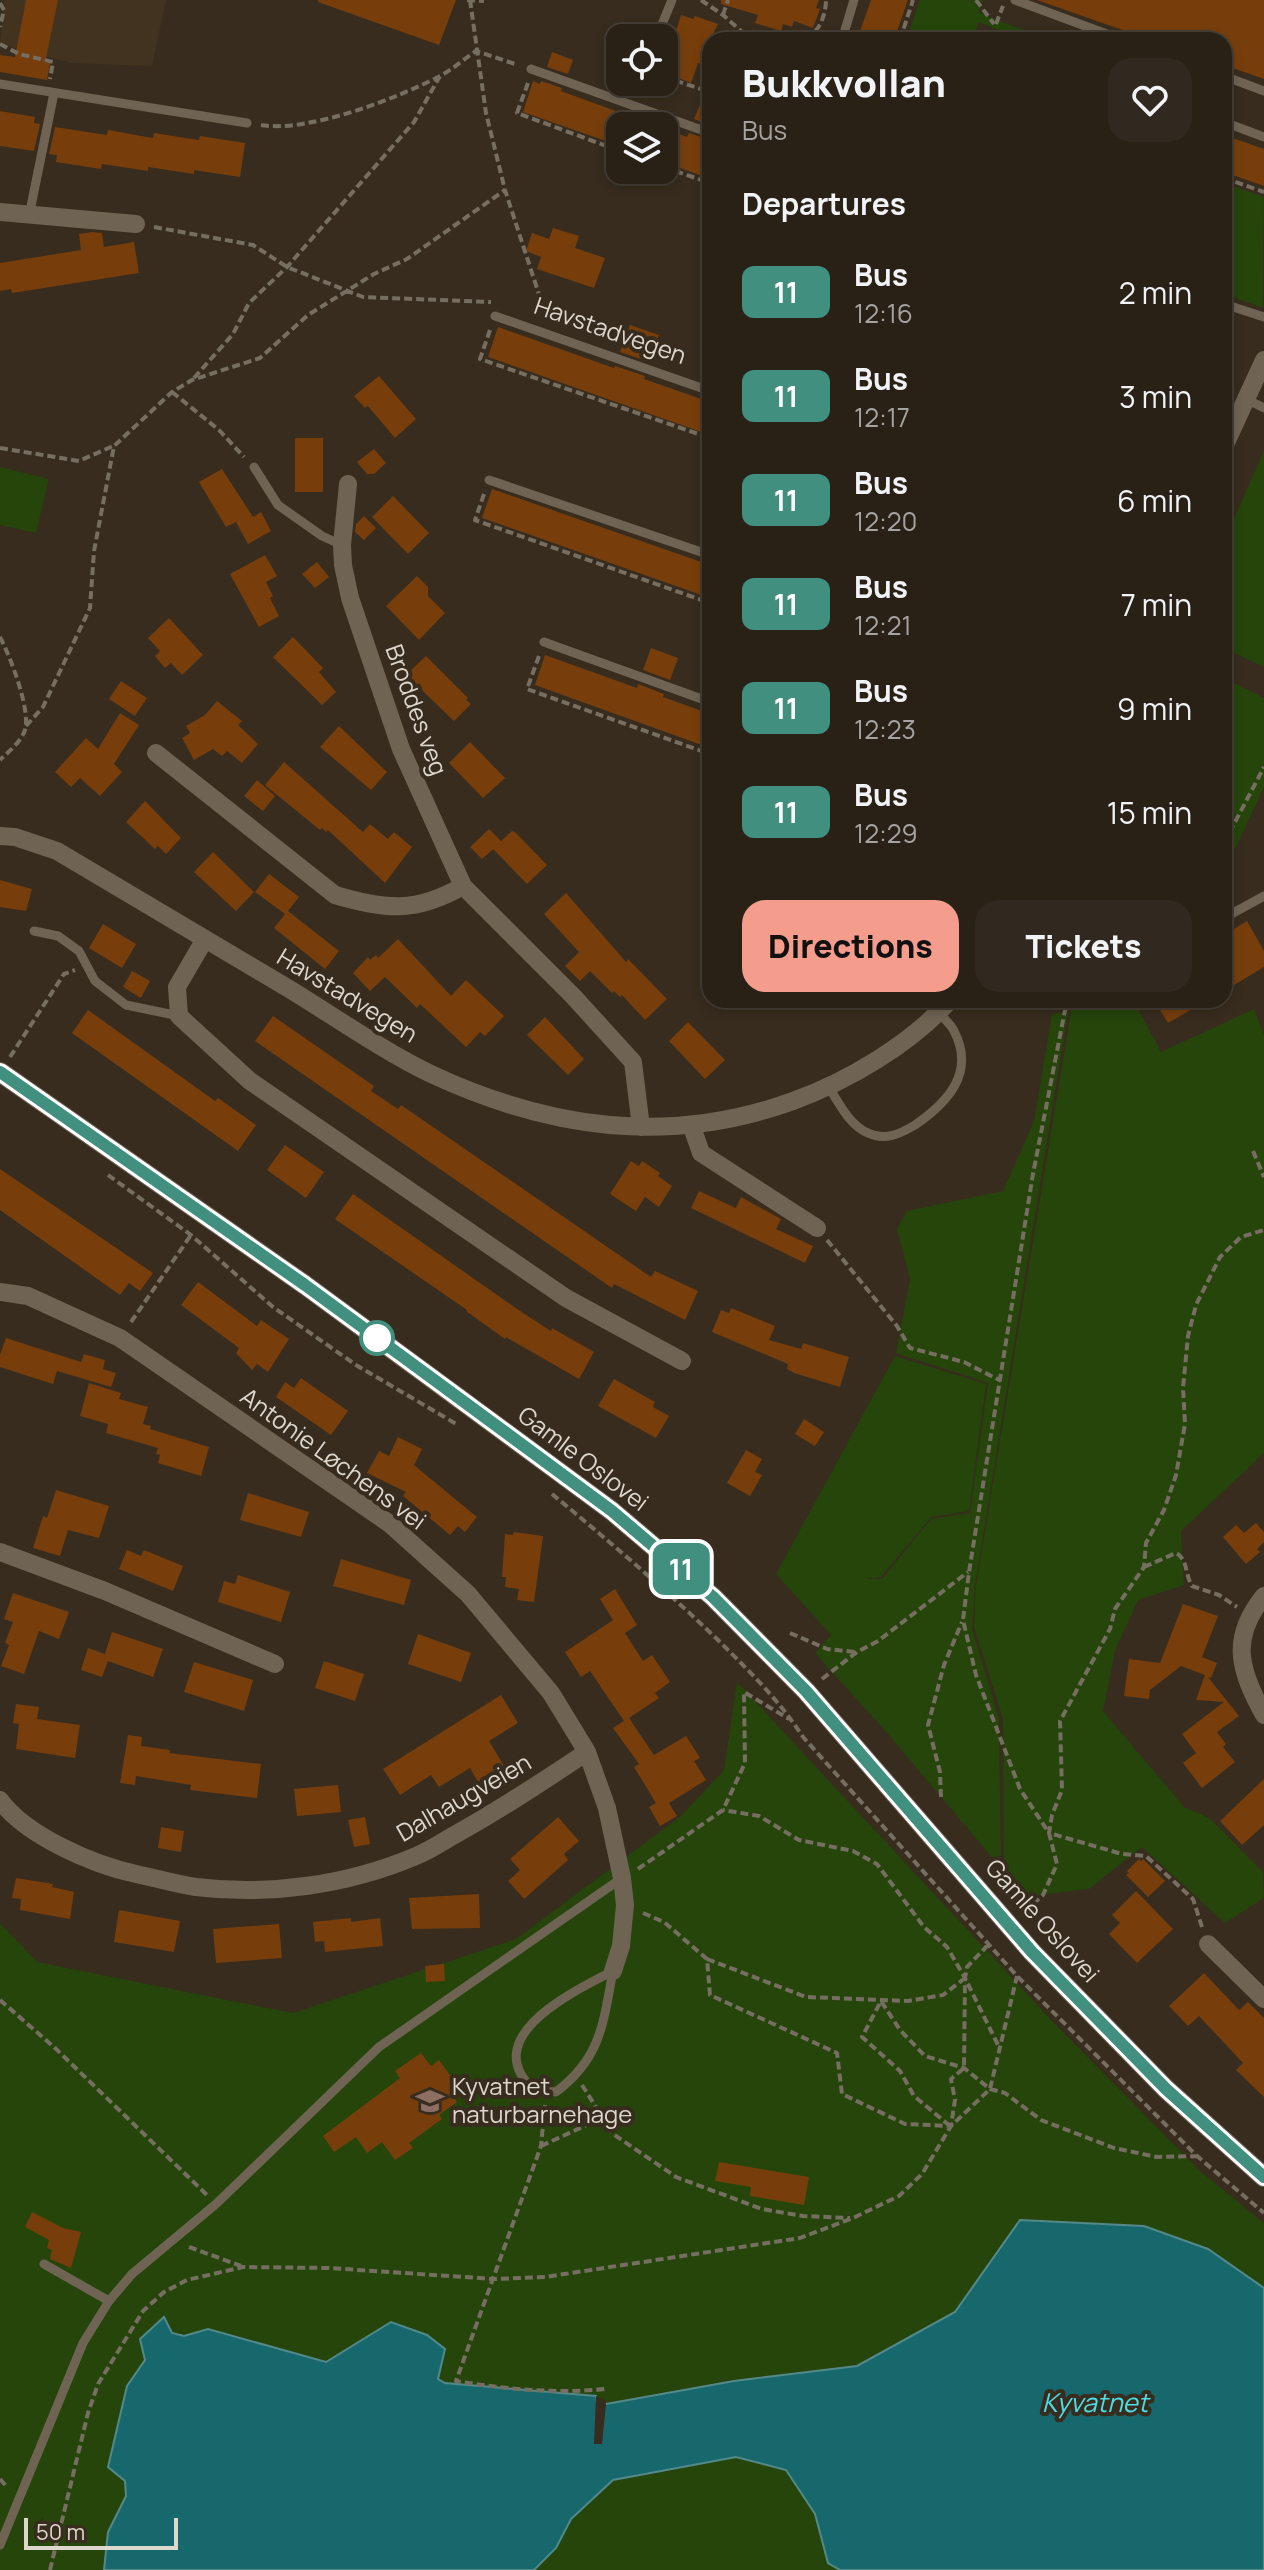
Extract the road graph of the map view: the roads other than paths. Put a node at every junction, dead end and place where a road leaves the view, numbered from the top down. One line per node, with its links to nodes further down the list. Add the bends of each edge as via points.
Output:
1 (672, 0): 4 (lane)
2 (854, 0): 5 (lane)
3 (1015, 0): 6 (lane)
4 (663, 22)
5 (844, 32)
6 (1101, 32)
7 (532, 70): 14 (lane)
8 (1232, 79): 10 (lane)
9 (0, 84): 11 (lane)
10 (1264, 91)
11 (54, 93): 12 (lane); 17 (lane)
12 (247, 123)
13 (1232, 125): 15 (lane)
14 (702, 130)
15 (1264, 137)
16 (0, 212): 17 (street)
17 (29, 216): 18 (street)
18 (136, 224)
19 (1232, 307): 20 (lane)
20 (1264, 317)
21 (500, 318): 23 (lane, Havstadvegen)
22 (1264, 360): 24 (street)
23 (702, 388)
24 (1246, 399): 25 (lane); 26 (street)
25 (1264, 408)
26 (1232, 430)
27 (254, 467): 30 (lane, via 278,505)
28 (489, 480): 31 (lane)
29 (348, 484): 30 (street, Broddes veg)
30 (342, 545): 36 (street, Broddes veg, via 350,598 401,749)
31 (702, 552)
32 (544, 642): 33 (lane)
33 (702, 699)
34 (156, 753): 36 (street, via 335,895 408,907 437,901)
35 (0, 836): 40 (street, Havstadvegen, via 57,851)
36 (463, 886): 46 (street, Broddes veg, via 633,1062)
37 (1264, 896): 38 (lane)
38 (1232, 914)
39 (34, 931): 43 (lane, via 58,936 79,951 95,981 126,1005)
40 (205, 939): 43 (street, via 177,987); 46 (street, Havstadvegen, via 429,1073 501,1103 576,1122)
41 (941, 1008): 45 (street, Havstadvegen, via 886,1054)
42 (946, 1008): 45 (lane, via 959,1051 954,1089 945,1102 901,1134 866,1133 850,1120)
43 (179, 1016): 50 (street, via 250,1081 513,1262 566,1298)
44 (3, 1067): 61 (street, Gamle Oslovei, via 612,1511 713,1597 806,1691 1032,1952 1166,2089)
45 (828, 1086): 47 (street, Havstadvegen, via 758,1114)
46 (641, 1127): 47 (street, Havstadvegen)
47 (692, 1127): 48 (street, via 701,1153)
48 (817, 1228)
49 (0, 1292): 55 (street, Antonie Løchens vei, via 28,1296 120,1338 390,1524 468,1594 569,1719)
50 (682, 1361)
51 (0, 1552): 53 (street)
52 (1264, 1596): 54 (street, via 1249,1615 1242,1639 1246,1682)
53 (275, 1664)
54 (1264, 1715)
55 (587, 1752): 56 (street, Dalhaugveien, via 418,1856 311,1886 195,1887 112,1869 61,1847); 57 (street, Antonie Løchens vei, via 607,1808)
56 (0, 1800)
57 (622, 1878): 59 (street, Antonie Løchens vei, via 625,1905); 63 (lane, via 379,2047)
58 (1208, 1944): 60 (street)
59 (613, 1971): 59 (lane, Antonie Løchens vei, via 555,2004 526,2030 517,2053 529,2086 556,2092 590,2058)
60 (1264, 1999)
61 (1264, 2177)
62 (44, 2264): 63 (lane)
63 (109, 2301): 64 (lane, via 83,2343)
64 (0, 2545)

